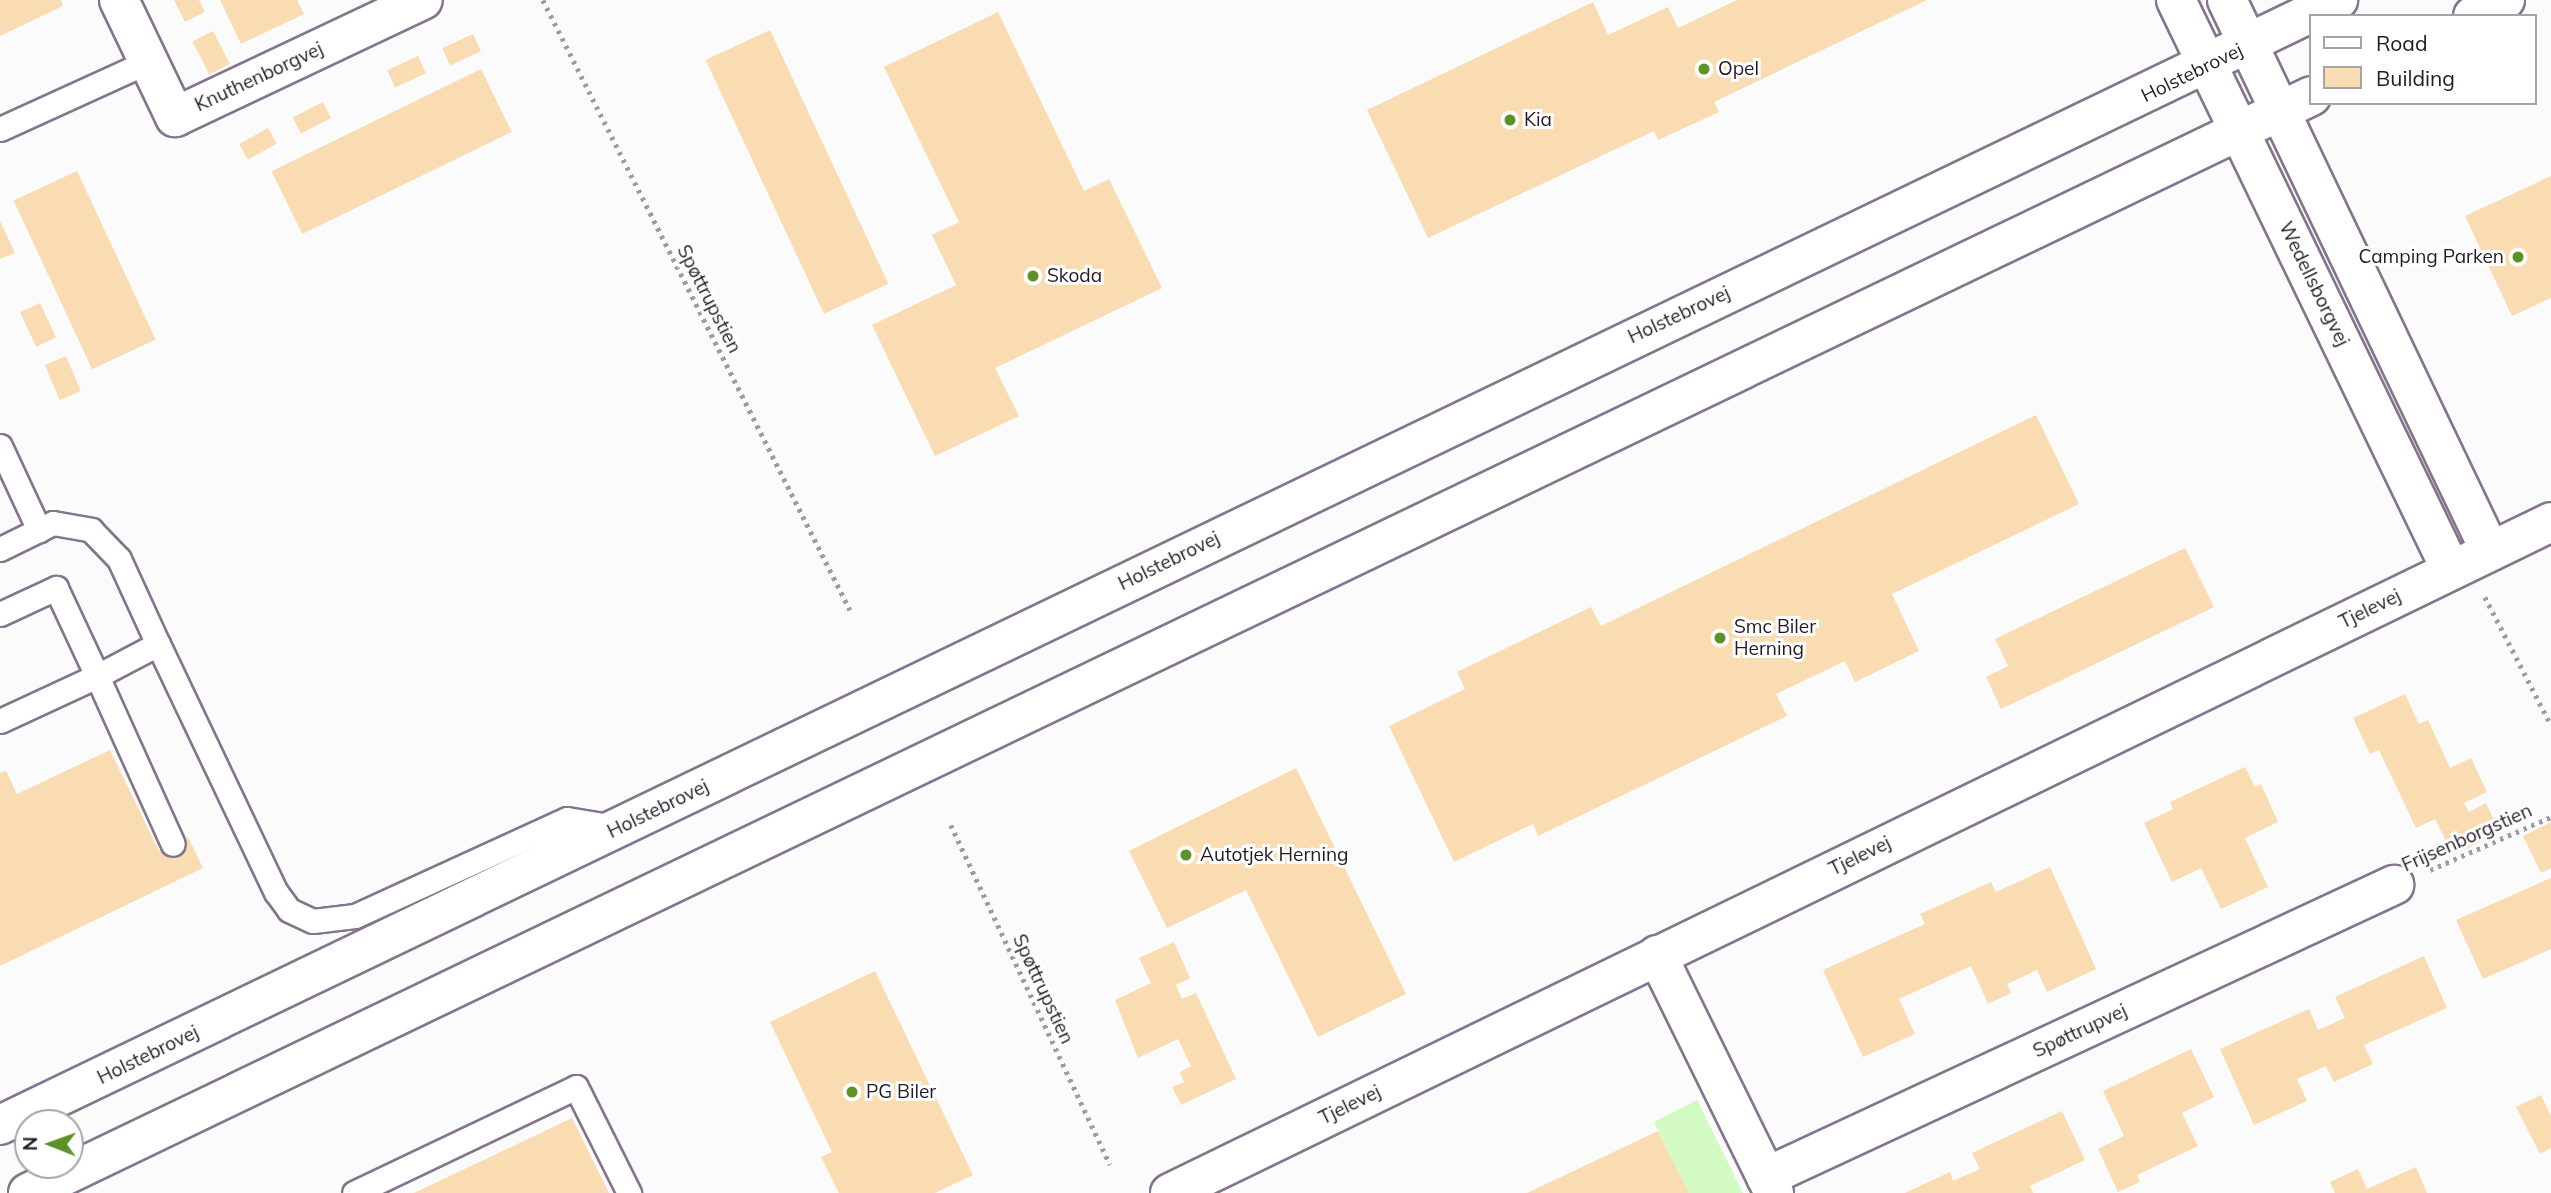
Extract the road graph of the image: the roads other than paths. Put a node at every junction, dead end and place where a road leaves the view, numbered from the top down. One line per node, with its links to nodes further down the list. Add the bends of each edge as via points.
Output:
1 (119, 0): 11 (main road, Knuthenborgvej)
2 (423, 0): 11 (main road, Knuthenborgvej, via 176,117)
3 (2176, 0): 12 (main road, Wedellsborgvej)
4 (2227, 0): 10 (main road)
5 (2339, 0): 8 (main road, Holstebrovej)
6 (2505, 0): 9 (main road)
7 (2310, 14): 10 (main road, Holstebrovej)
8 (2311, 14)
9 (2477, 14)
10 (2248, 45): 12 (main road, Holstebrovej); 13 (main road)
11 (149, 61): 14 (lane)
12 (2207, 64): 15 (main road, Wedellsborgvej); 25 (main road, Holstebrovej, via 1561,370)
13 (2296, 103): 15 (main road); 20 (main road)
14 (0, 129)
15 (2239, 130): 20 (main road, Wedellsborgvej); 31 (main road)
16 (0, 446): 18 (lane)
17 (2551, 522): 20 (main road, Tjelevej)
18 (38, 530): 19 (lane); 22 (lane, via 53,523 91,530 119,559)
19 (0, 549)
20 (2470, 561): 28 (main road, Tjelevej)
21 (0, 614): 23 (lane, via 57,588)
22 (158, 644): 23 (lane); 25 (lane, via 276,892 289,910 313,921 355,916 566,819)
23 (97, 676): 24 (lane); 26 (lane)
24 (0, 721)
25 (618, 828): 29 (main road, Holstebrovej)
26 (173, 844)
27 (2395, 885): 30 (main road, Spøttrupvej)
28 (1657, 955): 30 (main road, Spøttrupvej); 34 (main road, Tjelevej)
29 (0, 1125)
30 (1770, 1185)
31 (28, 1193)
32 (354, 1193): 33 (lane, via 576,1087)
33 (629, 1193)
34 (1170, 1193)

